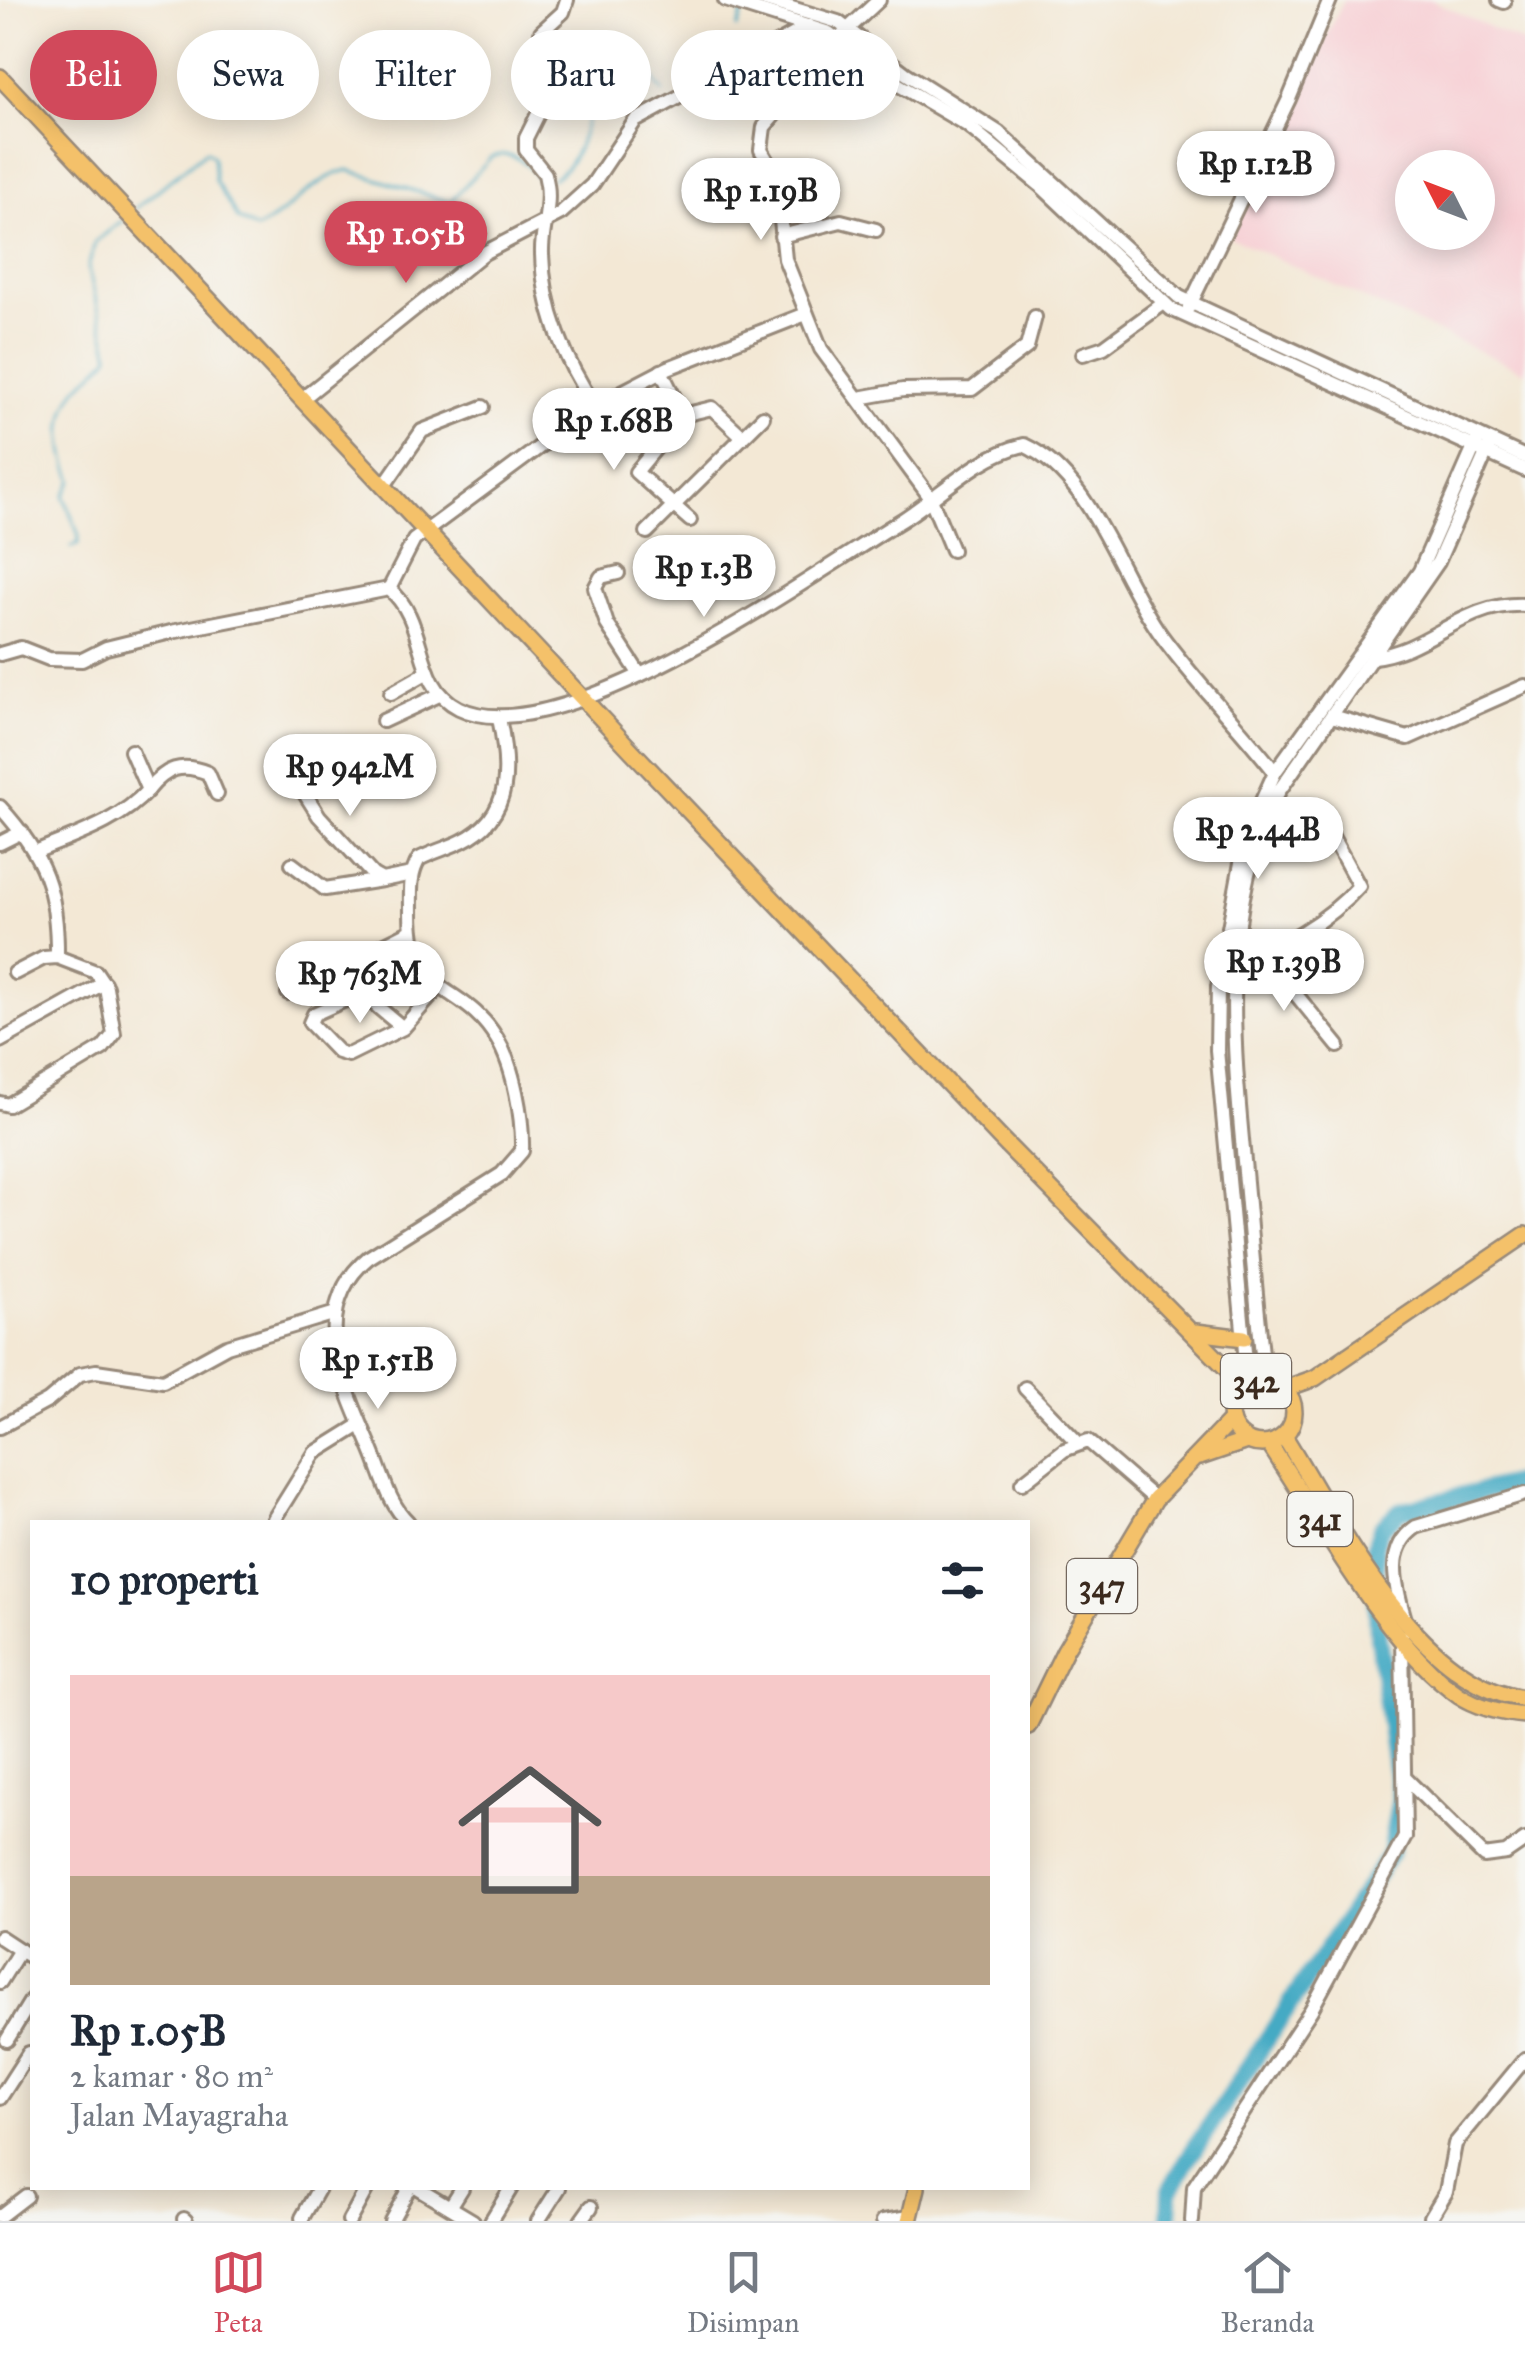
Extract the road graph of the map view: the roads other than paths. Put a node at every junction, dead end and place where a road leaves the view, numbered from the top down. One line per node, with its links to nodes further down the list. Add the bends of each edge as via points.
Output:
1 (567, 0): 15 (street, via 542,32 544,102 526,138 526,150 546,179)
2 (725, 0): 7 (street)
3 (765, 0): 6 (street)
4 (879, 0): 10 (street)
5 (1330, 0): 19 (street)
6 (824, 17): 7 (street); 9 (street)
7 (808, 26): 8 (street); 15 (street, via 635,122 592,185)
8 (824, 30)
9 (838, 30)
10 (849, 30)
11 (900, 70): 19 (street, via 998,132)
12 (900, 75): 18 (street, via 992,142)
13 (0, 77): 25 (main road)
14 (770, 120): 17 (street, via 760,139 778,192)
15 (544, 220): 25 (street, via 484,253); 26 (street, via 542,256 559,338)
16 (876, 230): 17 (street, via 841,221)
17 (781, 236): 20 (street)
18 (1164, 303): 19 (street); 22 (street, via 1104,347)
19 (1188, 308): 31 (street)
20 (806, 314): 23 (street); 24 (street)
21 (1035, 317): 24 (street, via 1028,347 976,387)
22 (1083, 354)
23 (664, 369): 26 (street); 28 (street)
24 (858, 398): 35 (street)
25 (302, 399): 34 (main road)
26 (595, 406): 38 (street)
27 (483, 407): 34 (street, via 422,431)
28 (686, 414): 30 (street, via 712,408); 36 (street, via 636,472)
29 (763, 417): 30 (street)
30 (742, 436): 36 (street)
31 (1483, 445): 32 (street); 33 (street); 45 (street, via 1438,562); 46 (street, via 1420,570)
32 (1525, 457)
33 (1525, 470)
34 (384, 487): 38 (main road)
35 (930, 498): 40 (street); 48 (street, via 758,614); 59 (street, via 1011,448 1024,445 1046,455 1082,490 1162,635)
36 (672, 503): 37 (street); 39 (street)
37 (690, 520)
38 (425, 531): 42 (street, via 401,557); 52 (main road)
39 (648, 532)
40 (952, 550)
41 (618, 573): 48 (street, via 601,577 596,588 607,624)
42 (389, 588): 44 (street, via 171,632 82,660 21,648); 47 (street, via 412,614)
43 (1525, 605): 45 (street, via 1490,605 1396,654)
44 (0, 654)
45 (1373, 657): 46 (street)
46 (1360, 666): 54 (street); 59 (street)
47 (428, 672): 50 (street); 51 (street)
48 (640, 675): 52 (street)
49 (1519, 689): 53 (street); 54 (street, via 1408,738)
50 (391, 693)
51 (439, 695): 55 (street, via 473,714); 56 (street)
52 (583, 698): 55 (street); 87 (main road, via 1001,1139)
53 (1525, 706)
54 (1332, 716): 70 (street, via 1262,824)
55 (499, 718): 68 (street, via 506,793 478,830 419,860)
56 (383, 722)
57 (131, 751): 60 (street)
58 (290, 770): 69 (street, via 356,861)
59 (1275, 772): 70 (street, via 1252,814)
60 (148, 790): 61 (street, via 162,773 191,766 208,773); 66 (street, via 113,817)
61 (217, 794)
62 (0, 807): 64 (street)
63 (1323, 820): 72 (street, via 1359,886)
64 (22, 832): 65 (street); 66 (street)
65 (0, 843)
66 (35, 852): 73 (street, via 58,908)
67 (292, 864): 69 (street, via 325,888)
68 (412, 874): 69 (street); 71 (street)
69 (382, 880)
70 (1241, 893): 74 (street); 82 (street, via 1218,987)
71 (411, 931): 77 (street, via 416,960); 78 (street)
72 (1262, 954): 74 (street); 81 (street)
73 (57, 958): 75 (street); 76 (street, via 96,972)
74 (1236, 961): 83 (street)
75 (15, 973)
76 (104, 983): 80 (street); 84 (street, via 114,1034 109,1044 8,1105)
77 (439, 987): 79 (street); 86 (street, via 496,1036 520,1117 522,1151 502,1174 350,1274)
78 (288, 993)
79 (403, 1028): 79 (street, via 348,1055 310,1023 314,1014 361,993)
80 (0, 1041)
81 (1338, 1046)
82 (1217, 1050): 83 (street); 88 (street)
83 (1234, 1052): 91 (street)
84 (0, 1103)
85 (1525, 1235): 90 (main road)
86 (336, 1313): 96 (street, via 342,1385); 97 (street, via 227,1346 163,1380 80,1374)
87 (1196, 1332): 88 (main road); 89 (main road)
88 (1244, 1338): 91 (street)
89 (1220, 1360): 91 (main road); 95 (main road)
90 (1315, 1378): 93 (main road); 94 (main road)
91 (1252, 1383): 93 (main road, 342); 95 (main road, 342)
92 (1025, 1388): 100 (street)
93 (1284, 1388): 94 (main road, 342)
94 (1294, 1410): 98 (main road, 342)
95 (1231, 1412): 99 (main road, 342); 102 (main road)
96 (360, 1425): 106 (street, via 315,1453); 107 (street)
97 (0, 1427)
98 (1284, 1436): 101 (main road, 342); 108 (main road, 341)
99 (1248, 1441): 101 (main road, 342); 102 (main road)
100 (1077, 1442): 103 (street); 105 (street, via 1101,1448)
101 (1269, 1444): 108 (main road, 341)
102 (1196, 1459): 105 (main road, 347)
103 (1022, 1483)
104 (1525, 1494): 110 (street, via 1416,1526 1402,1538 1396,1552)
105 (1155, 1499): 113 (main road, 347)
106 (274, 1520)
107 (406, 1520)
108 (1348, 1552): 109 (main road, 341); 109 (main road, 341, via 1364,1566)
109 (1378, 1595): 110 (main road, 341)
110 (1399, 1627): 111 (main road, 341, via 1476,1684); 112 (main road, 341, via 1462,1696); 114 (street)
111 (1525, 1698)
112 (1525, 1715)
113 (1030, 1722)
114 (1405, 1778): 115 (street, via 1484,1856 1506,1854); 147 (street, via 1408,1817 1396,1857 1310,2010 1194,2186)
115 (1525, 1840)
116 (0, 1937): 117 (street)
117 (26, 1954): 118 (street)
118 (0, 1982)
119 (30, 2002): 120 (street)
120 (4, 2038): 121 (street)
121 (30, 2054)
122 (30, 2056): 124 (street)
123 (1525, 2059): 139 (street, via 1454,2144 1446,2192)
124 (0, 2098)
125 (318, 2190): 137 (street)
126 (366, 2190): 140 (street)
127 (408, 2190): 141 (street)
128 (421, 2190): 134 (street)
129 (461, 2190): 134 (street)
130 (511, 2190): 143 (street)
131 (558, 2190): 144 (street)
132 (917, 2190): 138 (main road)
133 (26, 2196): 136 (street)
134 (450, 2207): 142 (street)
135 (590, 2207): 145 (street)
136 (0, 2216)
137 (302, 2218)
138 (910, 2219): 146 (street)
139 (1431, 2220)
140 (348, 2221)
141 (391, 2221)
142 (472, 2221)
143 (491, 2221)
144 (538, 2221)
145 (581, 2221)
146 (883, 2221)
147 (1192, 2221)

